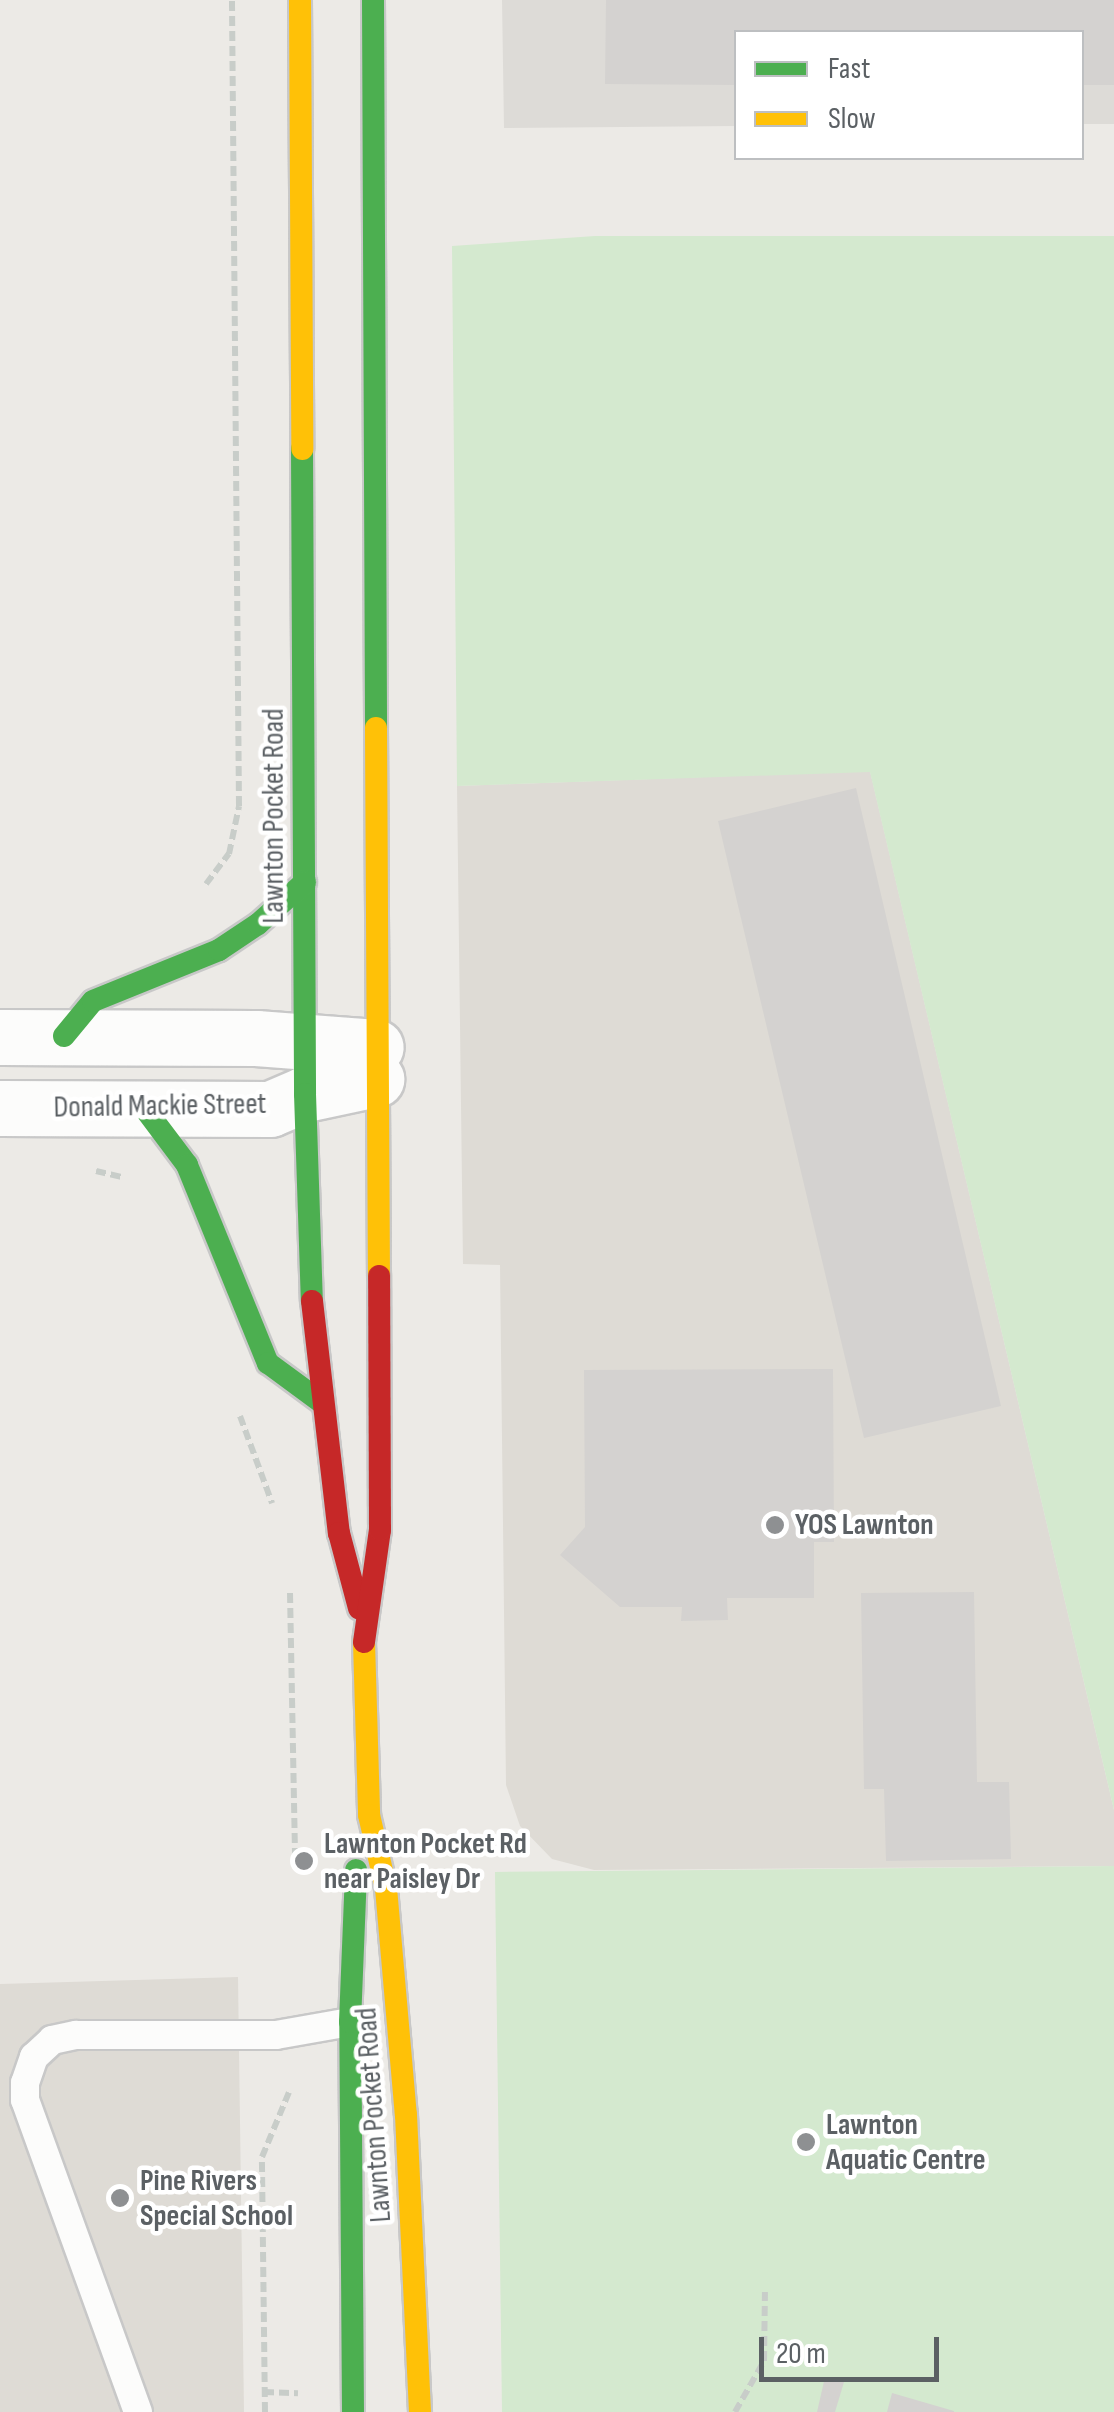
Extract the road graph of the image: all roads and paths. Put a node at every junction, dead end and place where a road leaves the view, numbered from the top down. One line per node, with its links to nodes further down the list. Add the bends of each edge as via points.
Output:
1 (232, 0): 5 (path, via 239,806 230,854)
2 (300, 0): 4 (main road, Lawnton Pocket Road)
3 (373, 0): 8 (main road, Lawnton Pocket Road)
4 (304, 882): 7 (main road, via 218,950 93,1001); 9 (main road, Lawnton Pocket Road)
5 (198, 890)
6 (0, 1036): 7 (street, Donald Mackie Street)
7 (64, 1036): 9 (street, Donald Mackie Street)
8 (376, 1063): 9 (street, Donald Mackie Street); 18 (main road, Lawnton Pocket Road, via 380,1530)
9 (305, 1068): 11 (street, Donald Mackie Street, via 270,1108); 14 (main road, Lawnton Pocket Road, via 313,1329)
10 (0, 1108): 11 (street, Donald Mackie Street)
11 (144, 1110): 14 (main road, via 187,1165 268,1364)
12 (94, 1171): 13 (path)
13 (129, 1180)
14 (322, 1402): 18 (main road, Lawnton Pocket Road, via 339,1534)
15 (238, 1411): 16 (path)
16 (276, 1514)
17 (290, 1585): 20 (path)
18 (364, 1626): 19 (main road, Lawnton Pocket Road)
19 (369, 1815): 21 (main road, Lawnton Pocket Road, via 352,1888); 27 (main road, Lawnton Pocket Road, via 386,1888 406,2115)
20 (295, 1866)
21 (350, 2022): 22 (lane); 26 (main road, Lawnton Pocket Road)
22 (292, 2034): 24 (lane, via 65,2036 40,2048 29,2068 30,2117); 25 (path, via 291,2084 262,2157)
23 (765, 2292): 28 (path, via 764,2361)
24 (138, 2412)
25 (265, 2412)
26 (353, 2412)
27 (420, 2412)
28 (735, 2412)

